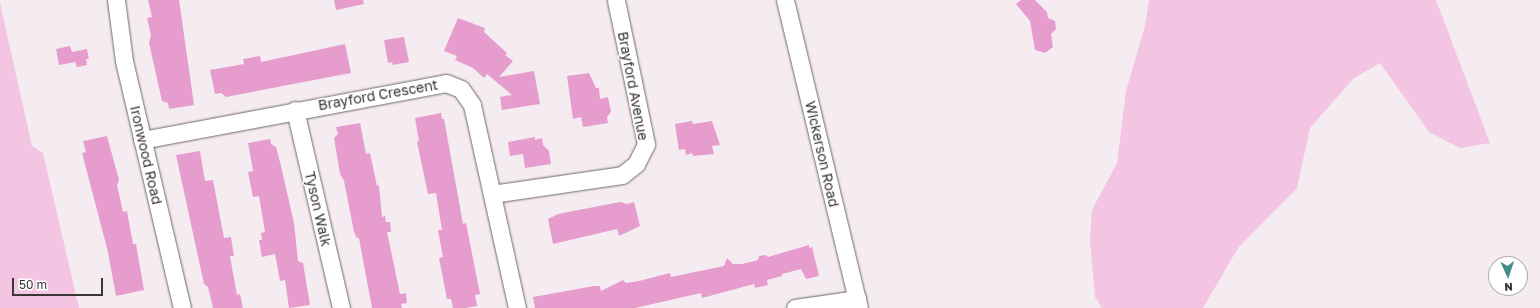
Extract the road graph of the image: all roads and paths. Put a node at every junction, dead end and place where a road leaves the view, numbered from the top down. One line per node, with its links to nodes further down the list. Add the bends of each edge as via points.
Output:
1 (116, 0): 5 (street, Ironwood Road, via 124,61)
2 (616, 0): 6 (street, Brayford Avenue, via 646,144 636,164 622,175)
3 (785, 0): 7 (street, Wickerson Road)
4 (295, 110): 5 (street, Brayford Crescent); 6 (street, Brayford Crescent, via 446,83 461,88 472,105); 9 (street, Tyson Walk)
5 (142, 140): 8 (street, Ironwood Road)
6 (492, 194): 10 (street, Brayford Crescent)
7 (858, 303): 11 (street)
8 (182, 308)
9 (341, 308)
10 (517, 308)
11 (795, 308)

